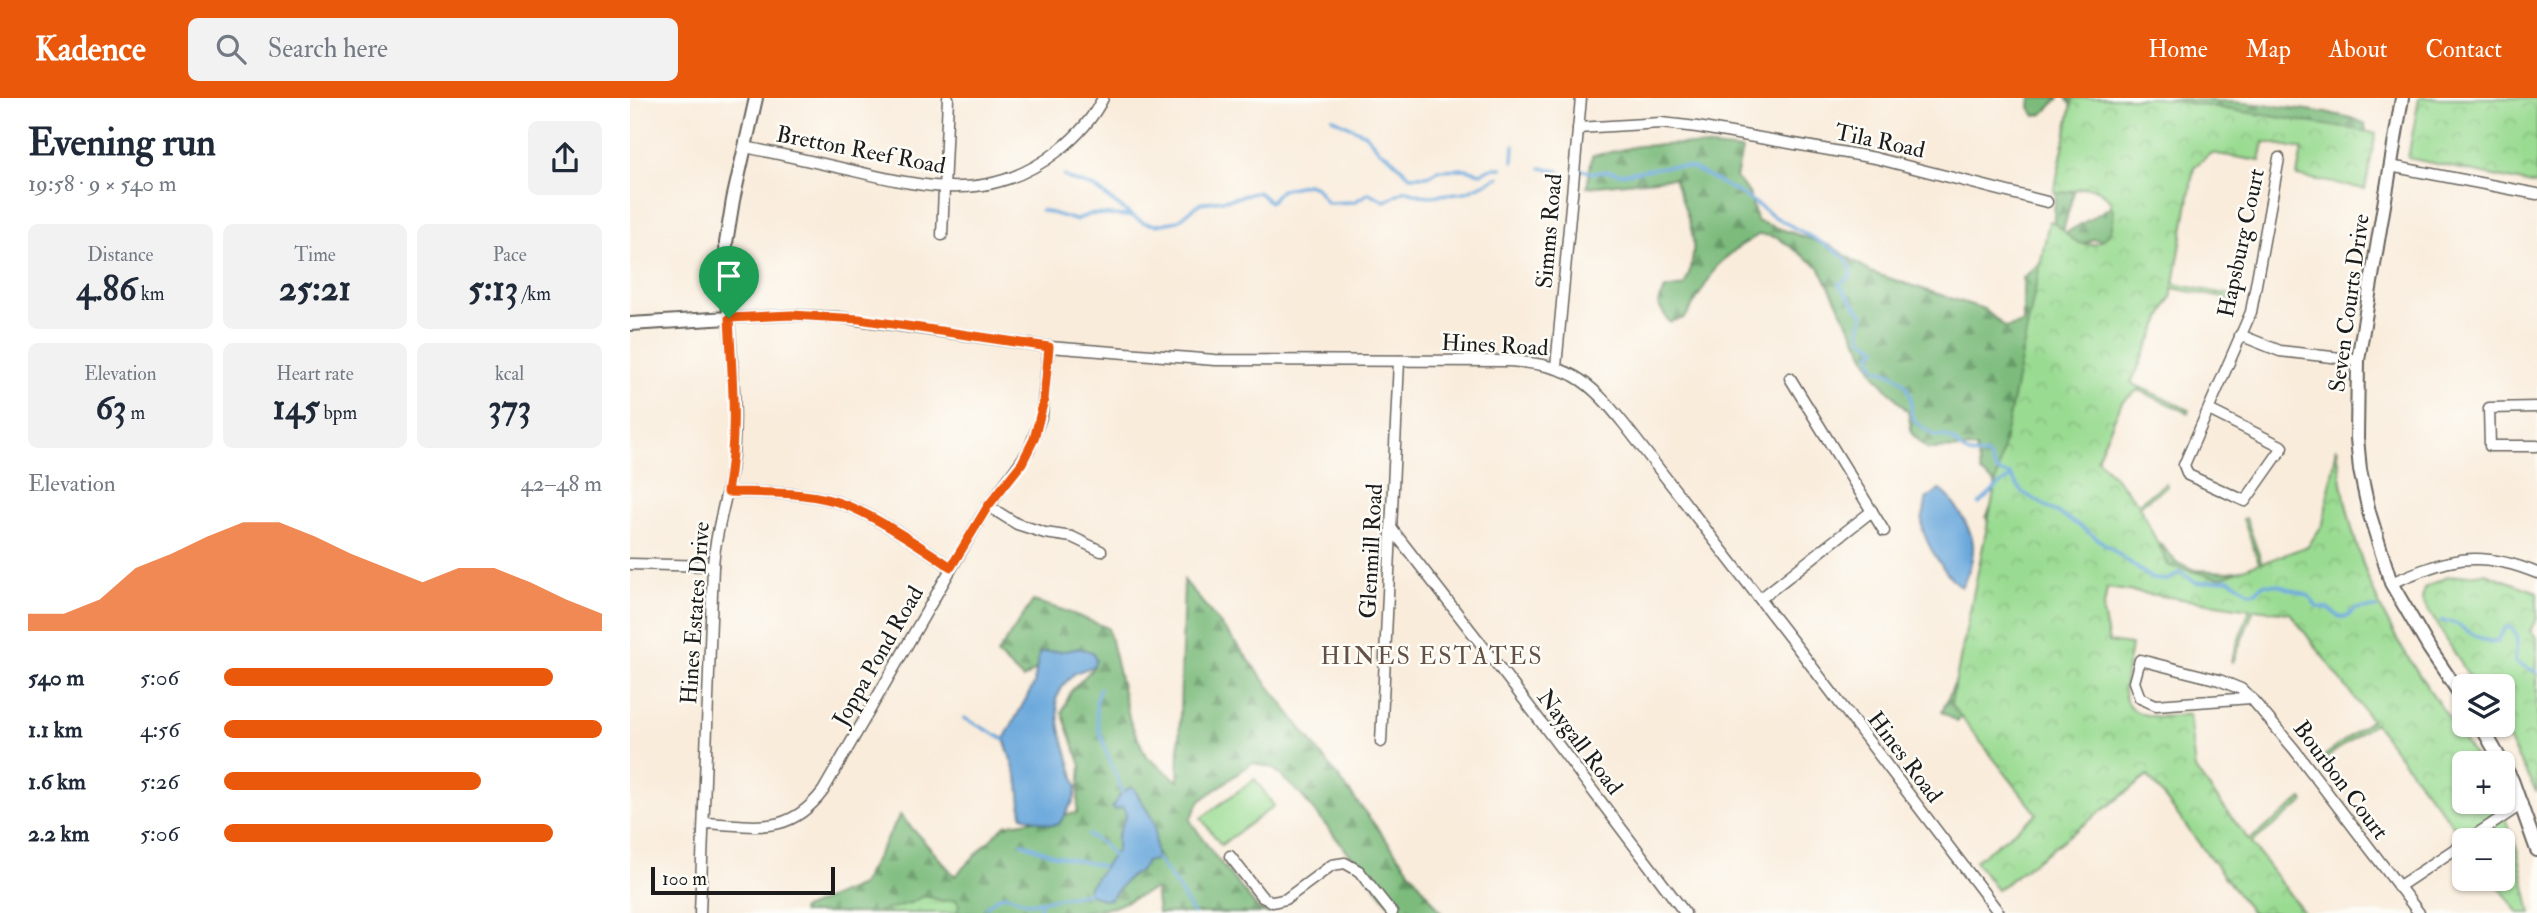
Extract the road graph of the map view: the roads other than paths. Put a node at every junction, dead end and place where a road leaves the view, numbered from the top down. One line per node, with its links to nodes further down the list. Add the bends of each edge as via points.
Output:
1 (757, 98): 7 (street)
2 (948, 98): 10 (street)
3 (1103, 98): 10 (street, Bretton Reef Road, via 1068,143 1033,168 995,184)
4 (1581, 98): 6 (street, Simms Road)
5 (2402, 98): 9 (street, Seven Courts Drive)
6 (1578, 128): 12 (street, Tila Road, via 1661,123 1697,127 1875,158); 20 (street, Simms Road)
7 (746, 147): 10 (street, Bretton Reef Road); 14 (street, via 726,243)
8 (2279, 158): 16 (street, Hapsburg Court, via 2251,312)
9 (2390, 166): 11 (street); 18 (street, Seven Courts Drive)
10 (944, 188): 13 (street)
11 (2537, 194)
12 (2046, 202)
13 (942, 235)
14 (729, 318): 15 (street); 17 (street, Hines Road, via 836,317); 25 (street, Hines Estates Drive, via 734,420)
15 (630, 324)
16 (2240, 335): 18 (street, Hapsburg Court, via 2280,351); 23 (street, Hapsburg Court)
17 (1049, 347): 19 (street, Hines Road, via 1215,360); 26 (street, Joppa Pond Road, via 1044,400 1034,439 1022,463)
18 (2358, 360): 35 (street, Seven Courts Drive, via 2360,470)
19 (1399, 361): 20 (street, Hines Road, via 1510,361); 28 (street, Glenmill Road)
20 (1556, 367): 36 (street, Hines Road, via 1587,384 1613,410)
21 (1790, 378): 27 (street)
22 (2537, 407): 24 (street, via 2489,408 2490,446)
23 (2209, 410): 23 (street, Hapsburg Court, via 2283,447 2245,501 2188,475 2184,465)
24 (2537, 446)
25 (727, 492): 32 (street, Hines Estates Drive); 33 (street, via 836,501)
26 (988, 506): 30 (street, via 1017,524 1072,537); 33 (street, Joppa Pond Road)
27 (1871, 511): 29 (street); 36 (street)
28 (1391, 528): 40 (street, Glenmill Road); 50 (street, Naygall Road)
29 (1884, 531)
30 (1101, 551)
31 (630, 564): 32 (street)
32 (713, 566): 42 (street, Hines Estates Drive)
33 (951, 567): 42 (street, Joppa Pond Road, via 815,802 799,816 779,824)
34 (2537, 573): 35 (street, via 2500,560 2469,558)
35 (2391, 583): 37 (street, Seven Courts Drive)
36 (1760, 599): 51 (street, Hines Road)
37 (2452, 682)
38 (2251, 698): 38 (street, Bourbon Court, via 2230,683 2140,660 2134,682 2140,698 2156,705); 47 (street, Bourbon Court)
39 (2488, 737): 41 (street)
40 (1381, 743)
41 (2522, 804): 43 (street); 45 (street)
42 (704, 823): 48 (street, Hines Estates Drive)
43 (2486, 828)
44 (2452, 850): 47 (street)
45 (2537, 850)
46 (1230, 856): 49 (street, via 1262,897 1273,902 1286,899 1332,865 1345,863 1359,871)
47 (2398, 887): 52 (street, Bourbon Court)
48 (700, 913)
49 (1392, 913)
50 (1685, 913)
51 (1999, 913)
52 (2419, 913)

